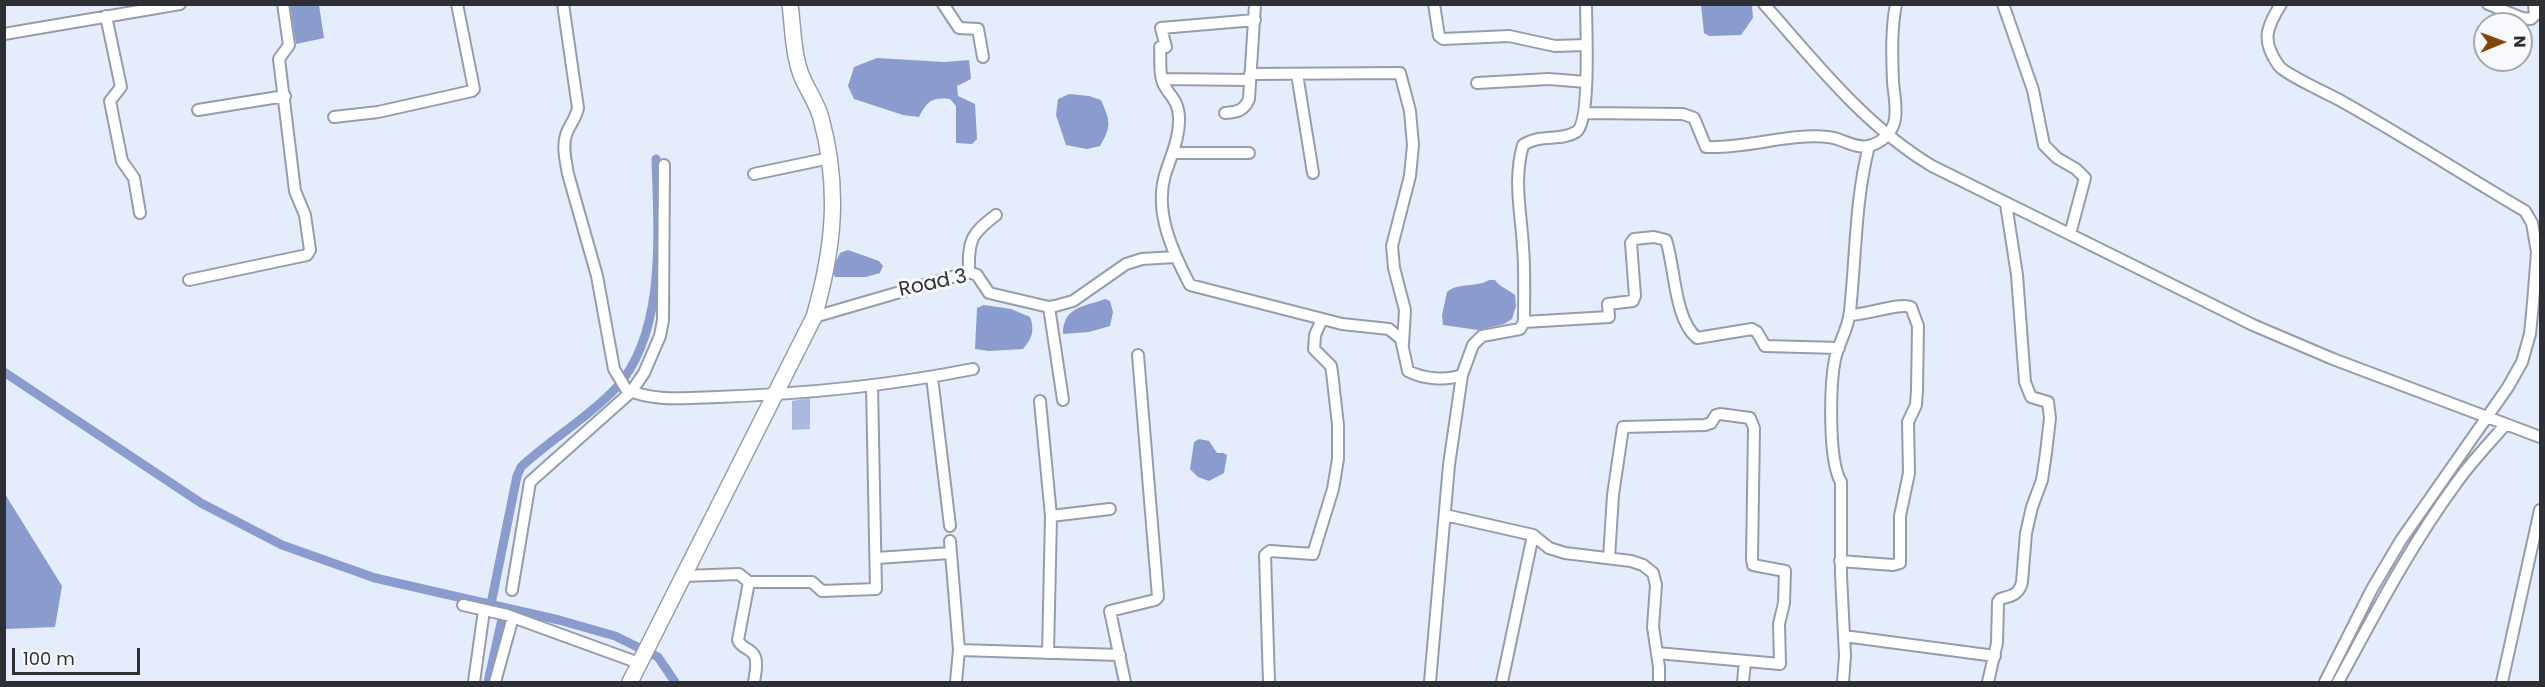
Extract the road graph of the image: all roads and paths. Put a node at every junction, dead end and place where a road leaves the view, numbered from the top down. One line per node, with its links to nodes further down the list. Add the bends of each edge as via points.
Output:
1 (180, 4): 16 (street)
2 (283, 4): 26 (street, via 289,45 279,59)
3 (457, 4): 30 (street, via 472,91 378,112)
4 (563, 4): 58 (street, via 578,108 576,120 566,134 568,174 597,276 616,375)
5 (943, 4): 20 (street, via 959,28 978,29)
6 (1255, 4): 17 (street)
7 (1434, 4): 19 (street, via 1439,36 1443,39 1509,36 1555,46)
8 (1586, 4): 19 (street)
9 (1764, 4): 31 (street)
10 (1896, 4): 31 (street, via 1895,120)
11 (2003, 4): 42 (street, via 2033,90 2044,145 2085,178)
12 (2281, 4): 62 (street, via 2266,36 2281,69 2525,211 2532,223 2538,252 2530,334 2522,362)
13 (2488, 4): 14 (street, via 2531,19 2535,15)
14 (2534, 4)
15 (791, 5): 35 (street, via 800,69 821,116)
16 (106, 16): 18 (street); 40 (street, via 121,87 110,100 122,161 134,178)
17 (1254, 20): 22 (street); 23 (street, via 1161,28 1166,47 1160,47)
18 (4, 34)
19 (1586, 45): 24 (street)
20 (983, 57)
21 (1297, 74): 22 (street); 37 (street); 51 (street, via 1400,73 1412,127 1412,162 1393,234 1392,256 1405,310)
22 (1250, 76): 23 (street); 28 (street, via 1245,107)
23 (1162, 79): 33 (street, via 1176,100 1179,117)
24 (1586, 82): 25 (street, via 1549,79); 29 (street)
25 (1477, 83)
26 (285, 96): 27 (street); 45 (street, via 295,192 306,215 310,250 307,255)
27 (198, 110)
28 (1225, 113)
29 (1585, 113): 32 (street, via 1683,114 1694,118 1706,147 1811,136); 50 (street, via 1580,130 1570,135 1534,138 1523,145 1518,197)
30 (334, 117)
31 (1887, 135): 32 (street); 39 (street, via 1932,166)
32 (1869, 146): 47 (street, via 1859,201)
33 (1173, 153): 34 (street); 43 (street, via 1162,199)
34 (1250, 153)
35 (830, 158): 38 (street); 48 (street, via 832,232)
36 (664, 165): 58 (street, via 662,329 644,373)
37 (1313, 173)
38 (754, 174)
39 (2006, 204): 42 (street); 87 (street, via 2017,275 2025,382 2031,397 2048,402 2050,418 2042,480 2026,533 2020,590 1998,602)
40 (140, 213)
41 (996, 215): 44 (street, via 977,230 971,242)
42 (2070, 234): 62 (street, via 2253,325)
43 (1175, 257): 46 (street, via 1126,264 1073,301); 49 (street, via 1190,285)
44 (969, 272): 46 (street, Road 3, via 977,275 989,293); 48 (street, Road 3)
45 (189, 280)
46 (1049, 307): 60 (street)
47 (1849, 315): 52 (street); 75 (street, via 1911,307 1918,326 1917,390 1916,405 1908,422 1909,473 1900,516 1900,563)
48 (814, 317): 59 (street)
49 (1322, 319): 51 (street, via 1389,329 1401,339); 96 (street, via 1314,349 1331,366 1339,442 1336,476 1313,554 1270,551 1265,555)
50 (1524, 322): 52 (street, via 1609,317 1608,304 1633,301 1635,296 1631,243 1634,239 1662,238 1669,248 1682,310 1697,338 1752,329 1765,346); 55 (street, via 1520,329 1482,336 1473,345)
51 (1403, 348): 55 (street, via 1405,365 1414,374 1438,378)
52 (1839, 348): 75 (street, via 1832,403 1835,472 1841,482)
53 (1138, 355): 86 (street, via 1158,597 1110,611)
54 (973, 369): 56 (street)
55 (1462, 375): 67 (street)
56 (932, 377): 57 (street); 69 (street)
57 (872, 386): 59 (street); 73 (street)
58 (628, 391): 59 (street, via 669,398); 78 (street, via 530,482)
59 (775, 395): 76 (street)
60 (1063, 400)
61 (1040, 401): 68 (street)
62 (2488, 416): 63 (street); 103 (street, via 2401,540)
63 (2505, 425): 64 (street); 104 (street, via 2453,486 2381,602)
64 (2541, 437)
65 (1110, 509): 68 (street)
66 (2541, 510): 105 (street)
67 (1445, 515): 70 (street); 97 (street)
68 (1050, 516): 84 (street)
69 (950, 526)
70 (1533, 535): 74 (street, via 1549,548 1565,553); 98 (street)
71 (950, 541): 72 (street)
72 (950, 553): 73 (street); 83 (street)
73 (877, 558): 77 (street, via 874,590 822,591 812,582)
74 (1609, 558): 85 (street, via 1637,563 1653,573 1653,627); 89 (street, via 1623,427 1705,425 1720,414 1750,418 1754,428 1753,565 1785,571 1786,578 1779,624 1780,664)
75 (1840, 561): 82 (street)
76 (684, 576): 77 (street, via 739,574); 88 (street)
77 (749, 582): 93 (street, via 738,640 756,658)
78 (512, 590)
79 (463, 605): 80 (street)
80 (488, 610): 81 (street); 90 (street)
81 (510, 616): 88 (street); 91 (street)
82 (1844, 636): 87 (street); 101 (street)
83 (959, 650): 84 (street); 94 (street)
84 (1047, 653): 86 (street)
85 (1658, 653): 89 (street); 99 (street)
86 (1120, 655): 95 (street)
87 (1995, 656): 102 (street)
88 (640, 660): 92 (street)
89 (1745, 661): 100 (street)
90 (474, 682)
91 (495, 682)
92 (630, 682)
93 (754, 682)
94 (956, 682)
95 (1125, 682)
96 (1269, 682)
97 (1430, 682)
98 (1502, 682)
99 (1659, 682)
100 (1743, 682)
101 (1843, 682)
102 (1988, 682)
103 (2325, 682)
104 (2338, 682)
105 (2502, 682)

